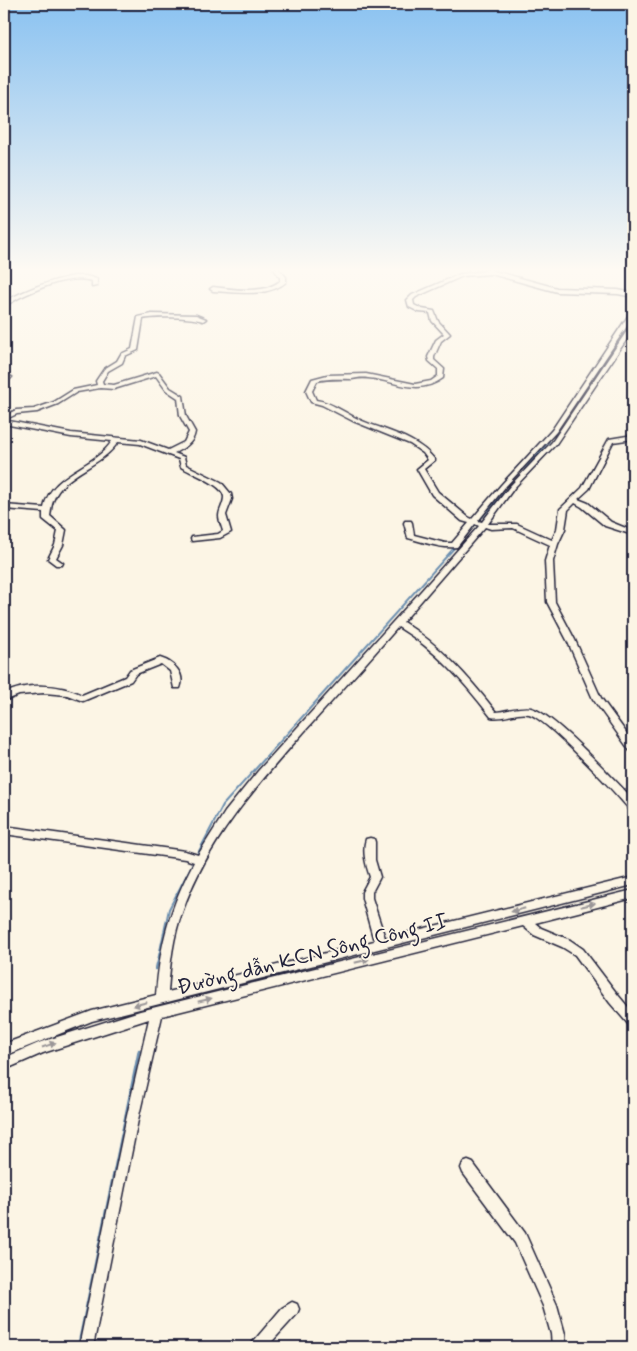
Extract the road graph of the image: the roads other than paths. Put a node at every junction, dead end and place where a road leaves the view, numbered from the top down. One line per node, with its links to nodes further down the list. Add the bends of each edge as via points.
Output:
1 (138, 332): 5 (street, via 135,350 123,355 119,363 106,370 99,381)
2 (445, 332): 15 (street, via 447,334 439,340 431,357 441,369 438,380 415,385 366,375 320,378 313,380 309,388 313,399 425,452 432,460 420,469 434,491 462,517)
3 (621, 332): 6 (street)
4 (629, 332): 6 (street)
5 (100, 386): 7 (street, via 72,392 35,411 16,412); 10 (street, via 114,387 157,374 181,397 179,405 185,426 191,430 192,436 186,444)
6 (576, 403): 15 (street, via 554,442)
7 (4, 420): 9 (street, via 65,434)
8 (633, 437): 11 (street, via 611,440 596,471)
9 (116, 440): 10 (street, via 141,442); 13 (street, via 106,453 62,482)
10 (168, 453): 17 (street, via 182,458 183,466 228,493 221,516 227,532)
11 (574, 500): 16 (street, via 608,524); 18 (street, via 564,509 561,530)
12 (4, 507): 13 (street)
13 (46, 510): 19 (street, via 48,519 62,530 52,559)
14 (408, 523): 15 (street, via 411,536 450,546)
15 (477, 523): 18 (street, via 495,527 514,526); 20 (street)
16 (633, 534)
17 (195, 539)
18 (554, 544): 23 (street, via 549,561 553,609 571,640 597,699)
19 (58, 563)
20 (397, 622): 24 (street, via 444,656 494,715 526,711 538,714); 27 (street, via 261,774)
21 (177, 686): 22 (street, via 174,672 164,662 156,662 133,672 128,679 83,698 67,692 37,690)
22 (4, 698)
23 (633, 749)
24 (632, 802)
25 (4, 830): 27 (street)
26 (370, 842): 32 (street, via 370,860 375,877 367,898)
27 (199, 859): 33 (street, via 172,922 164,963)
28 (633, 881): 30 (street, Đường dẫn KCN Sông Công II)
29 (633, 894): 30 (street, Đường dẫn KCN Sông Công II, one-way to 29)
30 (558, 906): 31 (street, Đường dẫn KCN Sông Công II); 32 (street, Đường dẫn KCN Sông Công II, one-way to 32)
31 (526, 920): 34 (street, Đường dẫn KCN Sông Công II, one-way to 31); 35 (street, via 534,930 579,952)
32 (380, 944): 33 (street, Đường dẫn KCN Sông Công II)
33 (162, 998): 36 (street, Đường dẫn KCN Sông Công II, one-way to 36, via 92,1016)
34 (157, 1012): 37 (street, Đường dẫn KCN Sông Công II, one-way to 34, via 85,1033); 40 (street)
35 (633, 1020)
36 (4, 1050)
37 (4, 1064)
38 (468, 1168): 42 (street, via 520,1238 550,1305)
39 (292, 1309): 41 (street)
40 (86, 1347)
41 (258, 1347)
42 (559, 1347)

